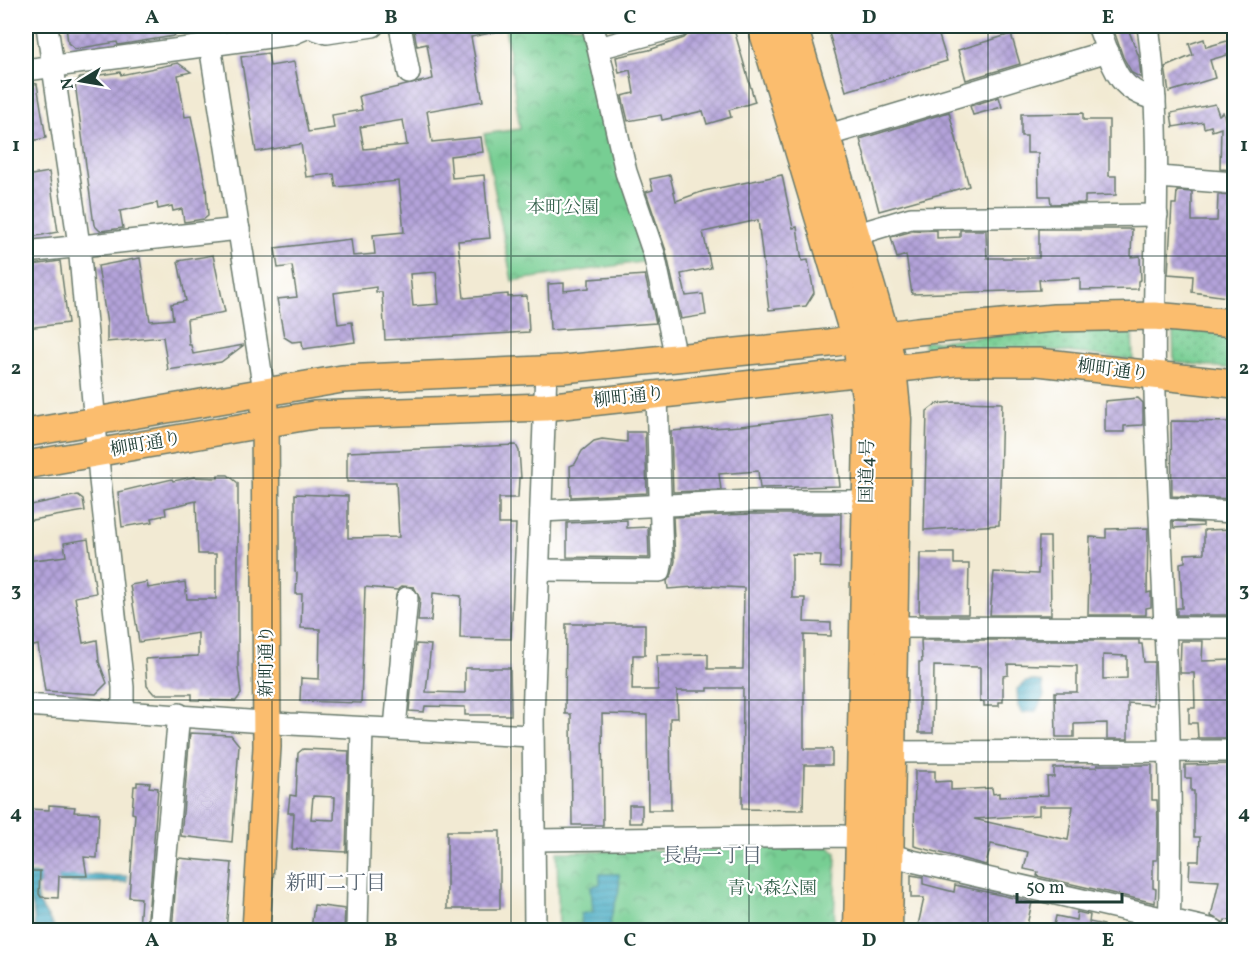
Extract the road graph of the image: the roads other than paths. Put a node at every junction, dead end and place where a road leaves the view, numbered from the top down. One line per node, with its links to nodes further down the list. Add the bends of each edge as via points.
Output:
1 (47, 26): 14 (street)
2 (310, 26): 3 (street, via 327,33); 11 (street, via 292,34)
3 (373, 26)
4 (400, 26): 16 (street)
5 (593, 26): 12 (street)
6 (680, 26): 12 (street)
7 (763, 26): 28 (highway, 国道4号)
8 (792, 26): 18 (highway, 国道4号)
9 (1098, 26): 13 (street)
10 (1148, 26): 17 (street)
11 (209, 35): 14 (street); 22 (street)
12 (599, 48): 29 (street, via 626,172 654,254)
13 (1108, 51): 17 (street, via 1120,81); 18 (street)
14 (54, 66): 15 (street); 24 (street)
15 (26, 70)
16 (409, 73)
17 (1155, 99): 19 (street)
18 (825, 136): 23 (highway, 国道4号)
19 (1159, 177): 20 (street); 21 (street)
20 (1234, 183)
21 (1157, 215): 23 (street, via 911,218); 26 (street)
22 (239, 229): 24 (street); 34 (street)
23 (855, 235): 28 (highway, 国道4号)
24 (79, 245): 25 (street); 37 (street)
25 (26, 252)
26 (1154, 316): 27 (main road, 柳町通り); 28 (main road, 柳町通り, via 1036,319); 32 (street)
27 (1234, 323)
28 (871, 338): 29 (main road, 柳町通り); 31 (highway, 国道4号)
29 (676, 358): 30 (main road, 柳町通り)
30 (546, 370): 34 (main road, 柳町通り, via 342,379); 36 (street)
31 (878, 370): 32 (main road, 柳町通り, via 955,362 1020,361); 35 (main road, 柳町通り); 42 (highway, 国道4号, via 869,430); 50 (highway, 国道4号, via 897,419)
32 (1155, 376): 33 (main road, 柳町通り); 44 (street)
33 (1234, 384)
34 (264, 391): 37 (main road, 柳町通り); 38 (main road, 新町通り)
35 (657, 396): 36 (main road, 柳町通り); 43 (street)
36 (545, 407): 38 (main road, 柳町通り, via 361,411); 45 (street)
37 (95, 421): 39 (main road, 柳町通り); 40 (street)
38 (266, 424): 40 (main road, 柳町通り); 55 (main road, 新町通り)
39 (26, 434)
40 (98, 453): 41 (main road, 柳町通り); 53 (street)
41 (26, 465)
42 (868, 501): 43 (street); 60 (highway, 国道4号)
43 (659, 506): 45 (street); 47 (street, via 660,571)
44 (1161, 508): 46 (street); 49 (street)
45 (541, 511): 47 (street)
46 (1234, 512)
47 (539, 570): 58 (street)
48 (407, 598): 57 (street)
49 (1165, 626): 50 (street); 51 (street); 61 (street)
50 (893, 627): 60 (highway, 国道4号)
51 (1234, 628)
52 (26, 705): 53 (street)
53 (123, 711): 54 (street)
54 (179, 714): 55 (street); 66 (street)
55 (267, 721): 56 (street); 67 (main road, 新町通り)
56 (363, 728): 57 (street); 68 (street)
57 (395, 728): 58 (street)
58 (533, 736): 63 (street)
59 (1234, 751): 61 (street)
60 (877, 752): 61 (street); 62 (highway, 国道4号); 64 (highway, 国道4号)
61 (1171, 752): 65 (street)
62 (861, 837): 63 (street); 64 (street); 70 (highway, 国道4号)
63 (535, 840): 69 (street)
64 (889, 854): 65 (street); 71 (highway, 国道4号)
65 (1169, 926): 72 (street)
66 (159, 930)
67 (256, 930)
68 (357, 930)
69 (535, 930)
70 (859, 930)
71 (887, 930)
72 (1214, 930)

